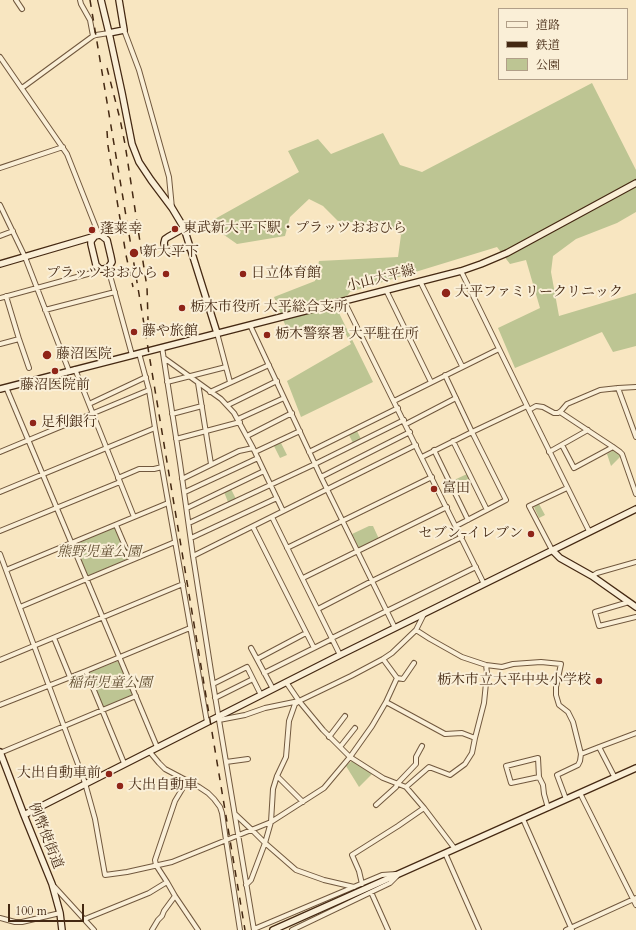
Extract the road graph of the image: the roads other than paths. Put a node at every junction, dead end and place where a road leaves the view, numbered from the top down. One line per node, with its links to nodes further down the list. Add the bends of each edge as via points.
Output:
1 (16, 0): 5 (street)
2 (80, 0): 8 (street, via 90,20)
3 (101, 0): 7 (street)
4 (119, 0): 6 (street)
5 (22, 9)
6 (124, 30): 7 (street); 15 (street, via 139,70 169,177)
7 (109, 33): 8 (street); 15 (street, via 132,144 143,168)
8 (93, 36): 10 (street)
9 (0, 57): 10 (street)
10 (22, 88): 11 (street)
11 (63, 147): 12 (street); 19 (street)
12 (0, 168)
13 (636, 184): 27 (street, 小山大平線, via 507,253)
14 (0, 205): 17 (street)
15 (172, 208): 16 (street)
16 (184, 228): 22 (street); 22 (street, via 168,237 164,243 166,248 174,251)
17 (12, 230): 18 (street); 23 (street)
18 (0, 236)
19 (97, 236): 20 (street); 21 (street); 25 (street, via 107,240 112,262)
20 (84, 240): 21 (street); 23 (street)
21 (91, 244): 26 (street, via 96,264)
22 (190, 246): 37 (street)
23 (25, 257): 24 (street); 29 (street)
24 (0, 264)
25 (108, 268): 26 (street); 31 (street)
26 (100, 269): 29 (street)
27 (461, 271): 28 (street, 小山大平線); 41 (street)
28 (420, 281): 30 (street, 小山大平線); 46 (street)
29 (36, 288): 32 (street); 35 (street)
30 (386, 290): 34 (street, 小山大平線); 57 (street)
31 (115, 292): 35 (street); 43 (street)
32 (6, 296): 33 (street); 38 (street)
33 (0, 298)
34 (344, 301): 36 (street, 小山大平線); 66 (street)
35 (45, 310): 50 (street)
36 (250, 325): 37 (street, 小山大平線); 45 (street)
37 (217, 333): 40 (street, 小山大平線); 47 (street)
38 (19, 339): 39 (street); 48 (street)
39 (0, 344)
40 (162, 347): 42 (street, 小山大平線); 44 (street)
41 (498, 349): 46 (street); 71 (street)
42 (139, 353): 43 (street, 小山大平線); 53 (street)
43 (132, 354): 49 (street, 小山大平線)
44 (163, 358): 52 (street); 55 (street)
45 (269, 364): 54 (street); 56 (street)
46 (462, 366): 51 (street)
47 (226, 367): 52 (street); 56 (street)
48 (29, 368)
49 (75, 370): 50 (street, 小山大平線); 67 (street)
50 (69, 371): 60 (street, 小山大平線)
51 (445, 375): 57 (street); 65 (street)
52 (189, 376): 55 (street); 58 (street)
53 (146, 377): 62 (street); 67 (street)
54 (277, 381): 64 (street); 68 (street)
55 (167, 382): 74 (street)
56 (230, 382): 63 (street)
57 (431, 382): 66 (street)
58 (198, 383): 63 (street); 69 (street)
59 (636, 387): 61 (street)
60 (3, 388): 87 (street)
61 (618, 388): 72 (street, via 600,390 567,404); 85 (street)
62 (149, 390): 73 (street); 78 (street)
63 (210, 392): 68 (street)
64 (284, 398): 75 (street); 76 (street)
65 (456, 398): 77 (street); 83 (street)
66 (394, 401): 70 (street)
67 (89, 404): 73 (street)
68 (228, 405): 76 (street)
69 (202, 406): 74 (street); 81 (street)
70 (398, 408): 77 (street); 96 (street)
71 (528, 408): 72 (street, via 536,406 554,413); 83 (street); 97 (street)
72 (560, 412): 79 (street)
73 (93, 413): 87 (street); 92 (street)
74 (172, 414): 86 (street)
75 (292, 414): 80 (street); 84 (street)
76 (239, 421): 81 (street); 84 (street)
77 (405, 422): 82 (street); 101 (street)
78 (155, 428): 92 (street); 102 (street)
79 (588, 430): 90 (street); 91 (street)
80 (300, 431): 93 (street); 96 (street)
81 (205, 432): 86 (street); 100 (street)
82 (410, 432): 89 (street); 106 (street)
83 (472, 432): 88 (street); 121 (street, via 506,500)
84 (247, 436): 93 (street)
85 (636, 437)
86 (176, 439): 107 (street)
87 (28, 440): 95 (street); 104 (street)
88 (453, 441): 94 (street); 121 (street)
89 (416, 445): 98 (street); 111 (street)
90 (562, 445): 91 (street, via 574,468); 97 (street)
91 (613, 446): 114 (street, via 622,454)
92 (106, 448): 104 (street); 108 (street)
93 (254, 450): 99 (street); 100 (street, via 239,451)
94 (434, 450): 98 (street); 126 (street)
95 (0, 452)
96 (309, 452): 101 (street)
97 (550, 452): 110 (street)
98 (422, 456): 105 (street)
99 (258, 458): 103 (street); 113 (street)
100 (211, 464): 107 (street)
101 (315, 464): 106 (street); 109 (street)
102 (162, 467): 108 (street, via 139,469); 116 (street)
103 (264, 471): 109 (street); 119 (street)
104 (42, 475): 112 (street); 118 (street)
105 (432, 476): 117 (street); 125 (street)
106 (321, 477): 111 (street)
107 (182, 478): 113 (street)
108 (119, 480): 118 (street); 123 (street)
109 (270, 485): 115 (street); 127 (street)
110 (567, 488): 132 (street); 138 (street, via 530,506)
111 (327, 489): 122 (street); 125 (street)
112 (0, 492)
113 (184, 492): 119 (street)
114 (636, 494)
115 (277, 498): 122 (street); 134 (street)
116 (168, 503): 123 (street); 135 (street)
117 (447, 507): 129 (street); 139 (street)
118 (57, 508): 131 (street); 136 (street)
119 (187, 508): 127 (street)
120 (636, 509): 132 (street)
121 (487, 510): 126 (street)
122 (283, 511): 124 (street)
123 (134, 517): 128 (street)
124 (272, 517): 130 (street); 137 (street)
125 (342, 520): 137 (street); 139 (street)
126 (468, 520): 129 (street)
127 (189, 523): 134 (street)
128 (116, 525): 136 (street); 142 (street)
129 (456, 526): 133 (street)
130 (253, 527): 141 (street); 163 (street)
131 (0, 531)
132 (589, 531): 138 (street)
133 (462, 537): 144 (street); 149 (street)
134 (191, 538): 141 (street)
135 (175, 542): 142 (street); 150 (street)
136 (71, 543): 145 (street); 148 (street)
137 (287, 548): 147 (street)
138 (552, 550): 146 (street, via 560,558); 151 (street)
139 (357, 551): 147 (street); 149 (street)
140 (0, 554): 145 (street)
141 (193, 556): 182 (street)
142 (131, 560): 148 (street)
143 (636, 562): 146 (street)
144 (476, 567): 151 (street); 156 (street)
145 (6, 570): 153 (street)
146 (592, 576): 152 (street)
147 (303, 578): 155 (street)
148 (87, 579): 153 (street); 158 (street)
149 (372, 581): 155 (street); 156 (street)
150 (183, 584): 158 (street); 160 (street)
151 (484, 584): 157 (street)
152 (629, 602): 154 (street); 159 (street, via 595,612 599,626)
153 (20, 607): 166 (street)
154 (636, 607)
155 (318, 609): 165 (street)
156 (386, 611): 161 (street); 165 (street)
157 (424, 614): 161 (street); 162 (street)
158 (103, 617): 164 (street); 170 (street)
159 (636, 617)
160 (190, 628): 170 (street); 194 (street)
161 (395, 628): 169 (street)
162 (416, 630): 172 (street); 175 (street, via 462,657)
163 (306, 633): 168 (street); 171 (street)
164 (54, 638): 166 (street); 178 (street)
165 (332, 639): 168 (street); 169 (street)
166 (34, 646): 173 (street); 183 (street)
167 (251, 648): 171 (street)
168 (314, 648): 177 (street)
169 (340, 655): 181 (street)
170 (120, 657): 176 (street); 186 (street)
171 (257, 658): 177 (street)
172 (383, 659): 179 (street); 188 (street)
173 (0, 660)
174 (414, 664): 179 (street, via 403,679)
175 (486, 664): 199 (street, via 484,703); 206 (street, via 502,667 541,662 561,664 556,695 559,704 568,712 573,722)
176 (86, 671): 178 (street); 191 (street)
177 (264, 673): 184 (street)
178 (70, 677): 183 (street)
179 (397, 678): 189 (street)
180 (253, 680): 182 (street, via 247,667); 185 (street); 187 (street)
181 (286, 682): 184 (street); 188 (street)
182 (212, 684): 187 (street)
183 (49, 686): 190 (street); 195 (street)
184 (273, 689): 185 (street)
185 (261, 695): 193 (street)
186 (136, 696): 191 (street); 201 (street)
187 (215, 698): 193 (street)
188 (299, 701): 193 (street, via 244,715); 198 (street); 212 (street, via 295,704 289,721 286,757)
189 (386, 702): 199 (street, via 446,734 462,733); 207 (street)
190 (0, 705)
191 (102, 710): 195 (street); 210 (street)
192 (345, 716): 198 (street)
193 (218, 718): 194 (street); 209 (street)
194 (206, 722): 201 (street)
195 (64, 726): 205 (street); 216 (street)
196 (355, 728): 202 (street)
197 (636, 733): 203 (street)
198 (329, 737): 202 (street)
199 (475, 738): 218 (street, via 472,753 464,764 450,775 429,767)
200 (422, 746): 217 (street, via 416,757 416,764)
201 (157, 747): 204 (street)
202 (340, 747): 207 (street)
203 (599, 747): 206 (street); 214 (street)
204 (149, 751): 210 (street); 215 (street, via 165,769)
205 (0, 752): 226 (street, 例幣使街道)
206 (581, 754): 220 (street, via 578,765 557,775)
207 (350, 757): 217 (street); 221 (street, via 324,788)
208 (248, 759): 209 (street)
209 (226, 762): 225 (street)
210 (124, 763): 216 (street)
211 (636, 768): 214 (street)
212 (277, 776): 221 (street); 228 (street)
213 (539, 776): 213 (street, via 511,783 506,766 538,758); 224 (street)
214 (615, 778): 219 (street)
215 (187, 781): 231 (street, via 208,793 217,803 222,813); 235 (street, via 174,801 155,860)
216 (85, 783): 226 (street); 235 (street, via 95,819 105,875)
217 (397, 784): 218 (street); 222 (street)
218 (406, 786): 223 (street)
219 (580, 793): 220 (street); 244 (street)
220 (566, 800): 224 (street)
221 (303, 802): 228 (street)
222 (376, 805)
223 (424, 808): 233 (street); 239 (street, via 352,855)
224 (548, 808): 227 (street)
225 (234, 814): 229 (street); 230 (street)
226 (24, 815): 238 (street, 例幣使街道)
227 (523, 819): 233 (street); 251 (street)
228 (270, 822): 229 (street); 232 (street)
229 (252, 830): 230 (street); 232 (street)
230 (238, 835): 231 (street); 240 (street)
231 (226, 840): 235 (street, via 172,862); 256 (street)
232 (265, 843): 240 (street); 241 (street, via 296,870)
233 (455, 849): 234 (street)
234 (445, 853): 236 (street); 259 (street)
235 (156, 865): 237 (street)
236 (400, 873): 239 (street, via 382,875); 242 (street, via 390,883); 257 (street)
237 (168, 882): 243 (street); 248 (street, via 149,893)
238 (52, 884): 246 (street, 例幣使街道); 248 (street)
239 (362, 884): 241 (street)
240 (246, 885): 249 (street)
241 (354, 887): 249 (street)
242 (371, 892): 250 (street); 258 (street)
243 (176, 896): 254 (street); 255 (street)
244 (634, 898): 245 (street); 251 (street)
245 (636, 905)
246 (60, 913): 247 (street, via 22,922); 252 (street, 例幣使街道)
247 (0, 918)
248 (85, 919): 253 (street)
249 (254, 929)
250 (294, 929)
251 (572, 929): 260 (street)
252 (62, 930)
253 (94, 930)
254 (152, 930)
255 (198, 930)
256 (240, 930)
257 (273, 930)
258 (388, 930)
259 (479, 930)
260 (566, 930)

